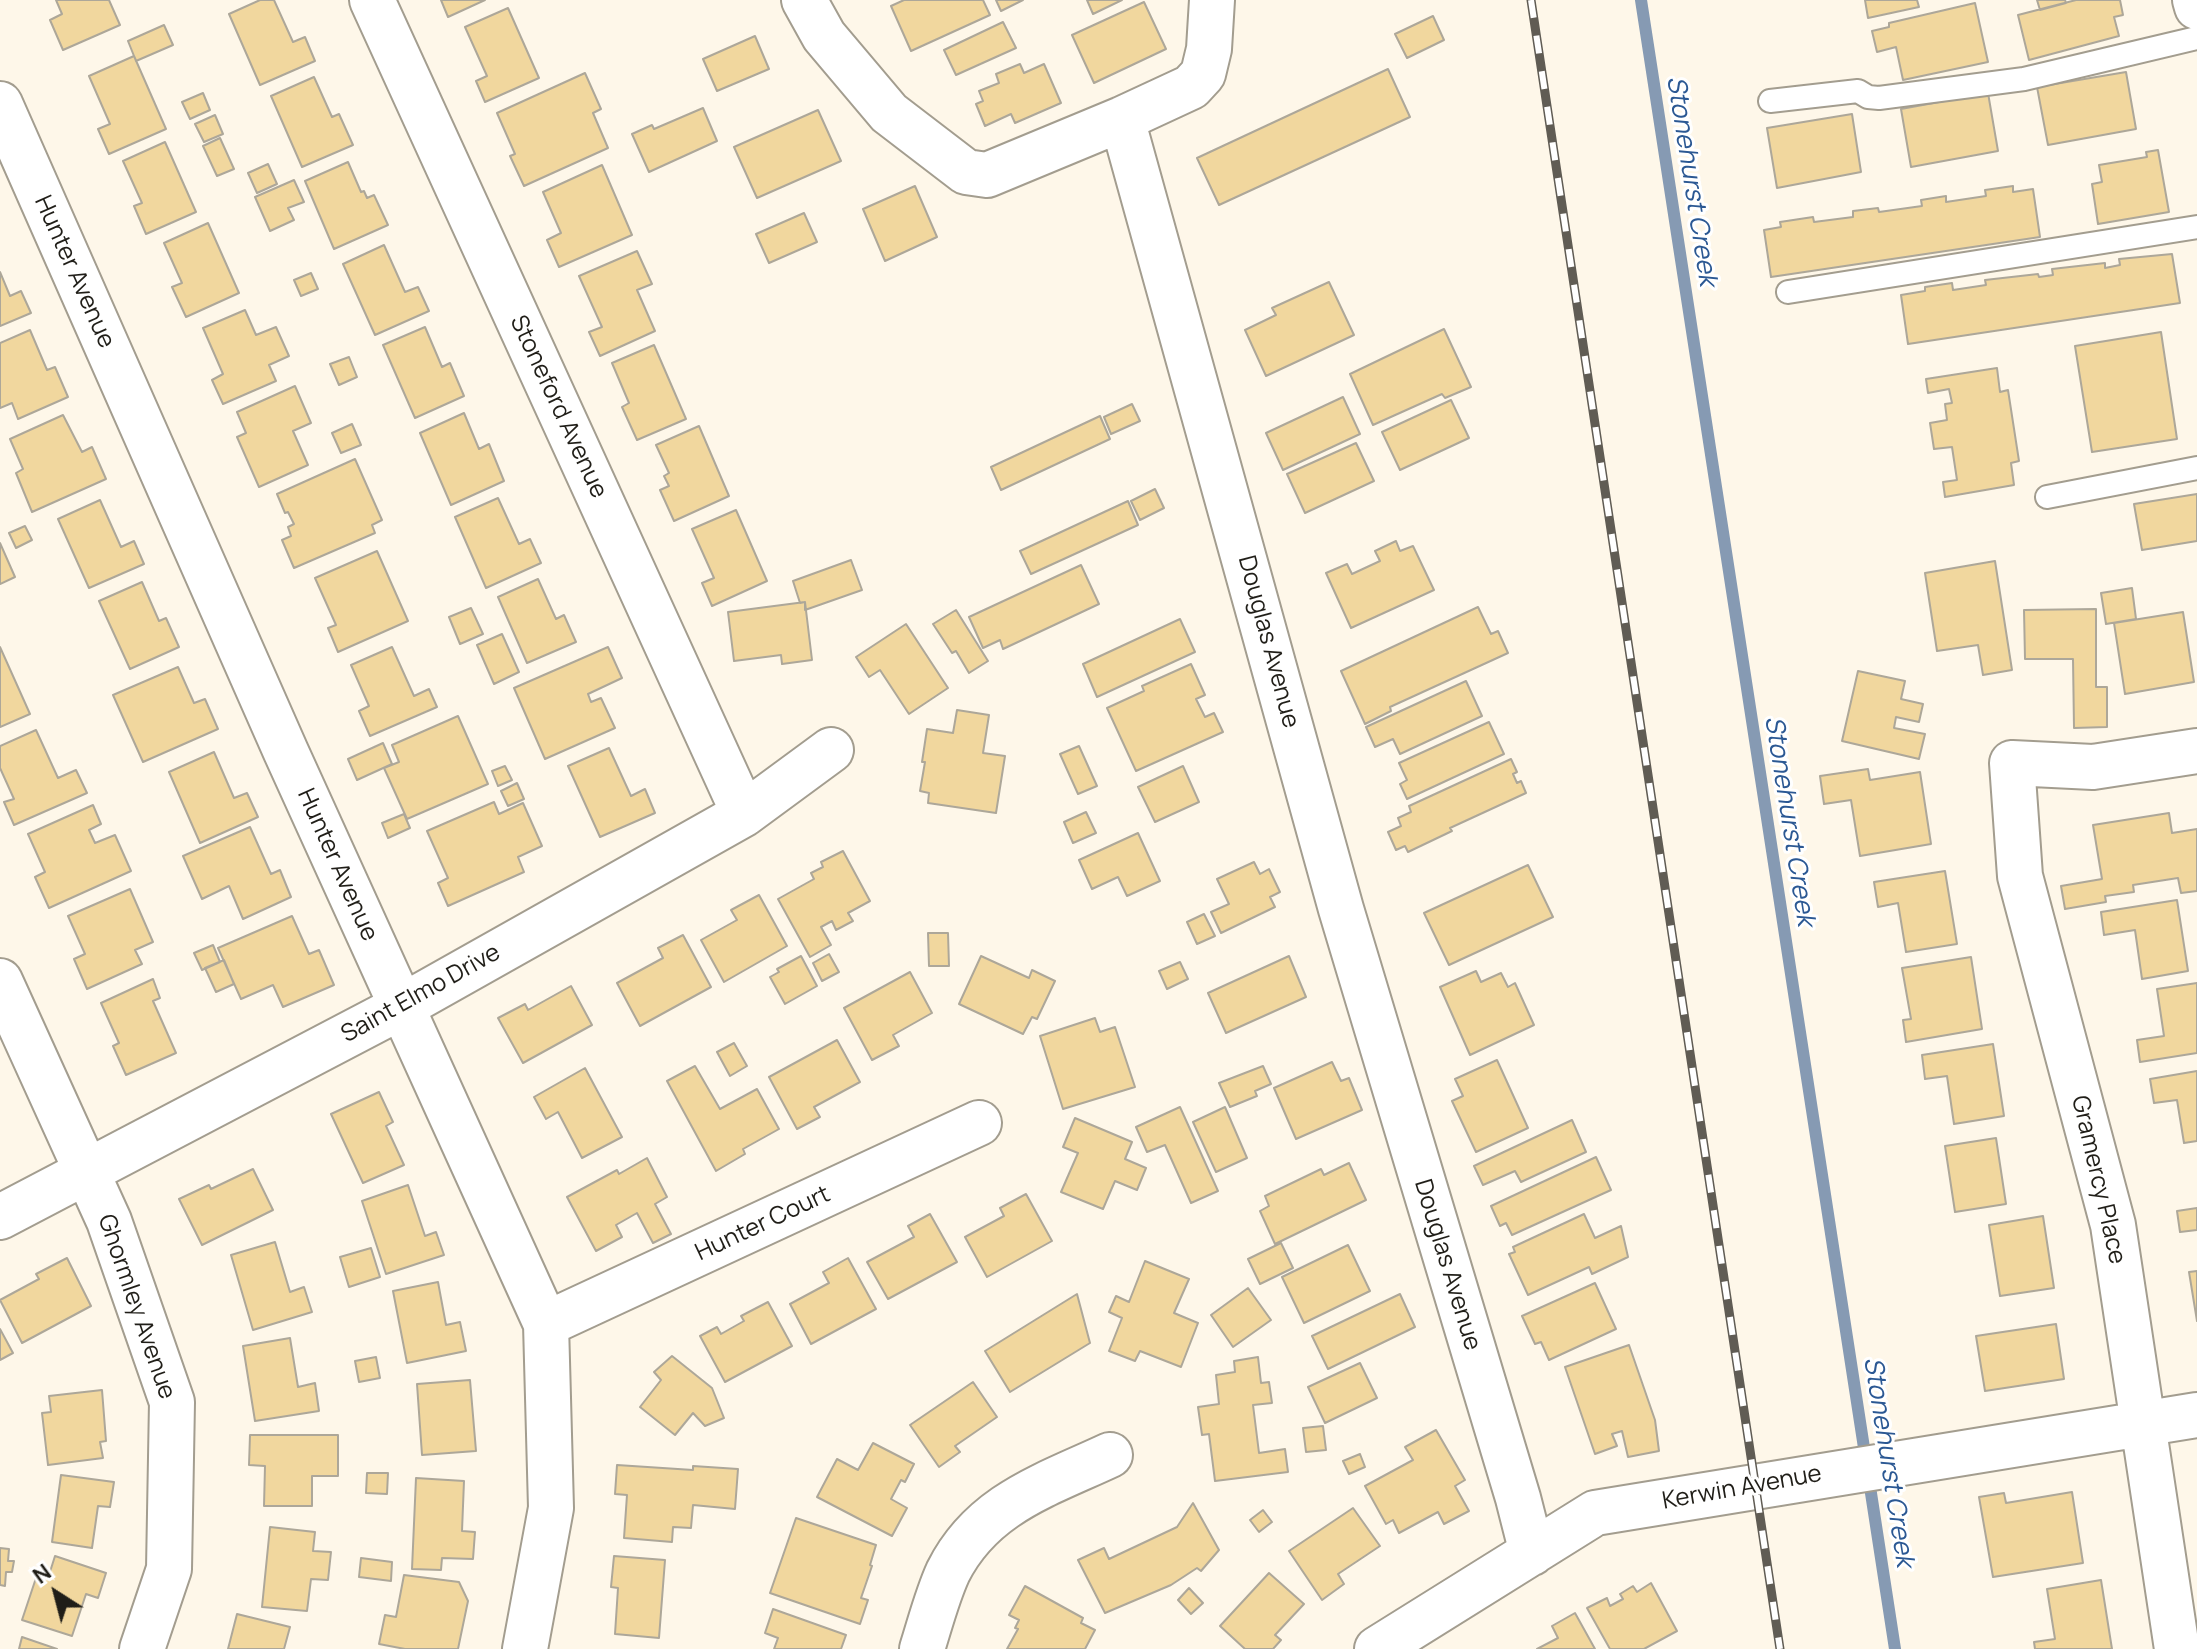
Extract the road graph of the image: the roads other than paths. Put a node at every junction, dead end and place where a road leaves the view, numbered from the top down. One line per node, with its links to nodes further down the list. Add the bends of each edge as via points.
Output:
1 (372, 0): 16 (street, Stoneford Avenue)
2 (804, 0): 9 (street, via 824,36 889,113 966,172 987,175)
3 (1212, 0): 9 (street, via 1203,74 1191,87)
4 (2195, 0): 5 (street)
5 (2197, 7)
6 (2197, 38): 7 (lane, via 2024,79 1879,98 1858,91)
7 (1770, 101)
8 (0, 104): 18 (street, Hunter Avenue)
9 (1122, 119): 26 (street, Douglas Avenue, via 1341,909)
10 (2197, 227): 11 (lane)
11 (1788, 292)
12 (2197, 468): 13 (lane)
13 (2047, 497)
14 (831, 750): 16 (street, Saint Elmo Drive)
15 (2197, 751): 24 (street, Gramercy Place, via 2093,767 2012,763 2020,876 2113,1225)
16 (744, 814): 18 (street, Saint Elmo Drive)
17 (0, 981): 20 (street, Ghormley Avenue)
18 (401, 1007): 20 (street, Saint Elmo Drive); 22 (street, Hunter Avenue)
19 (979, 1123): 22 (street, Hunter Court)
20 (85, 1171): 21 (street, Saint Elmo Drive); 27 (street, Ghormley Avenue, via 109,1221 172,1402 169,1569)
21 (0, 1217)
22 (546, 1324): 28 (street, Hunter Avenue, via 551,1508)
23 (2197, 1415): 24 (street, Kerwin Avenue)
24 (2143, 1423): 26 (street, Kerwin Avenue, via 1595,1513); 31 (street, Gramercy Place)
25 (1110, 1455): 29 (street, via 1007,1504 968,1539 948,1573)
26 (1532, 1553): 30 (street, Kerwin Avenue)
27 (142, 1649)
28 (525, 1649)
29 (922, 1649)
30 (1377, 1649)
31 (2177, 1649)

